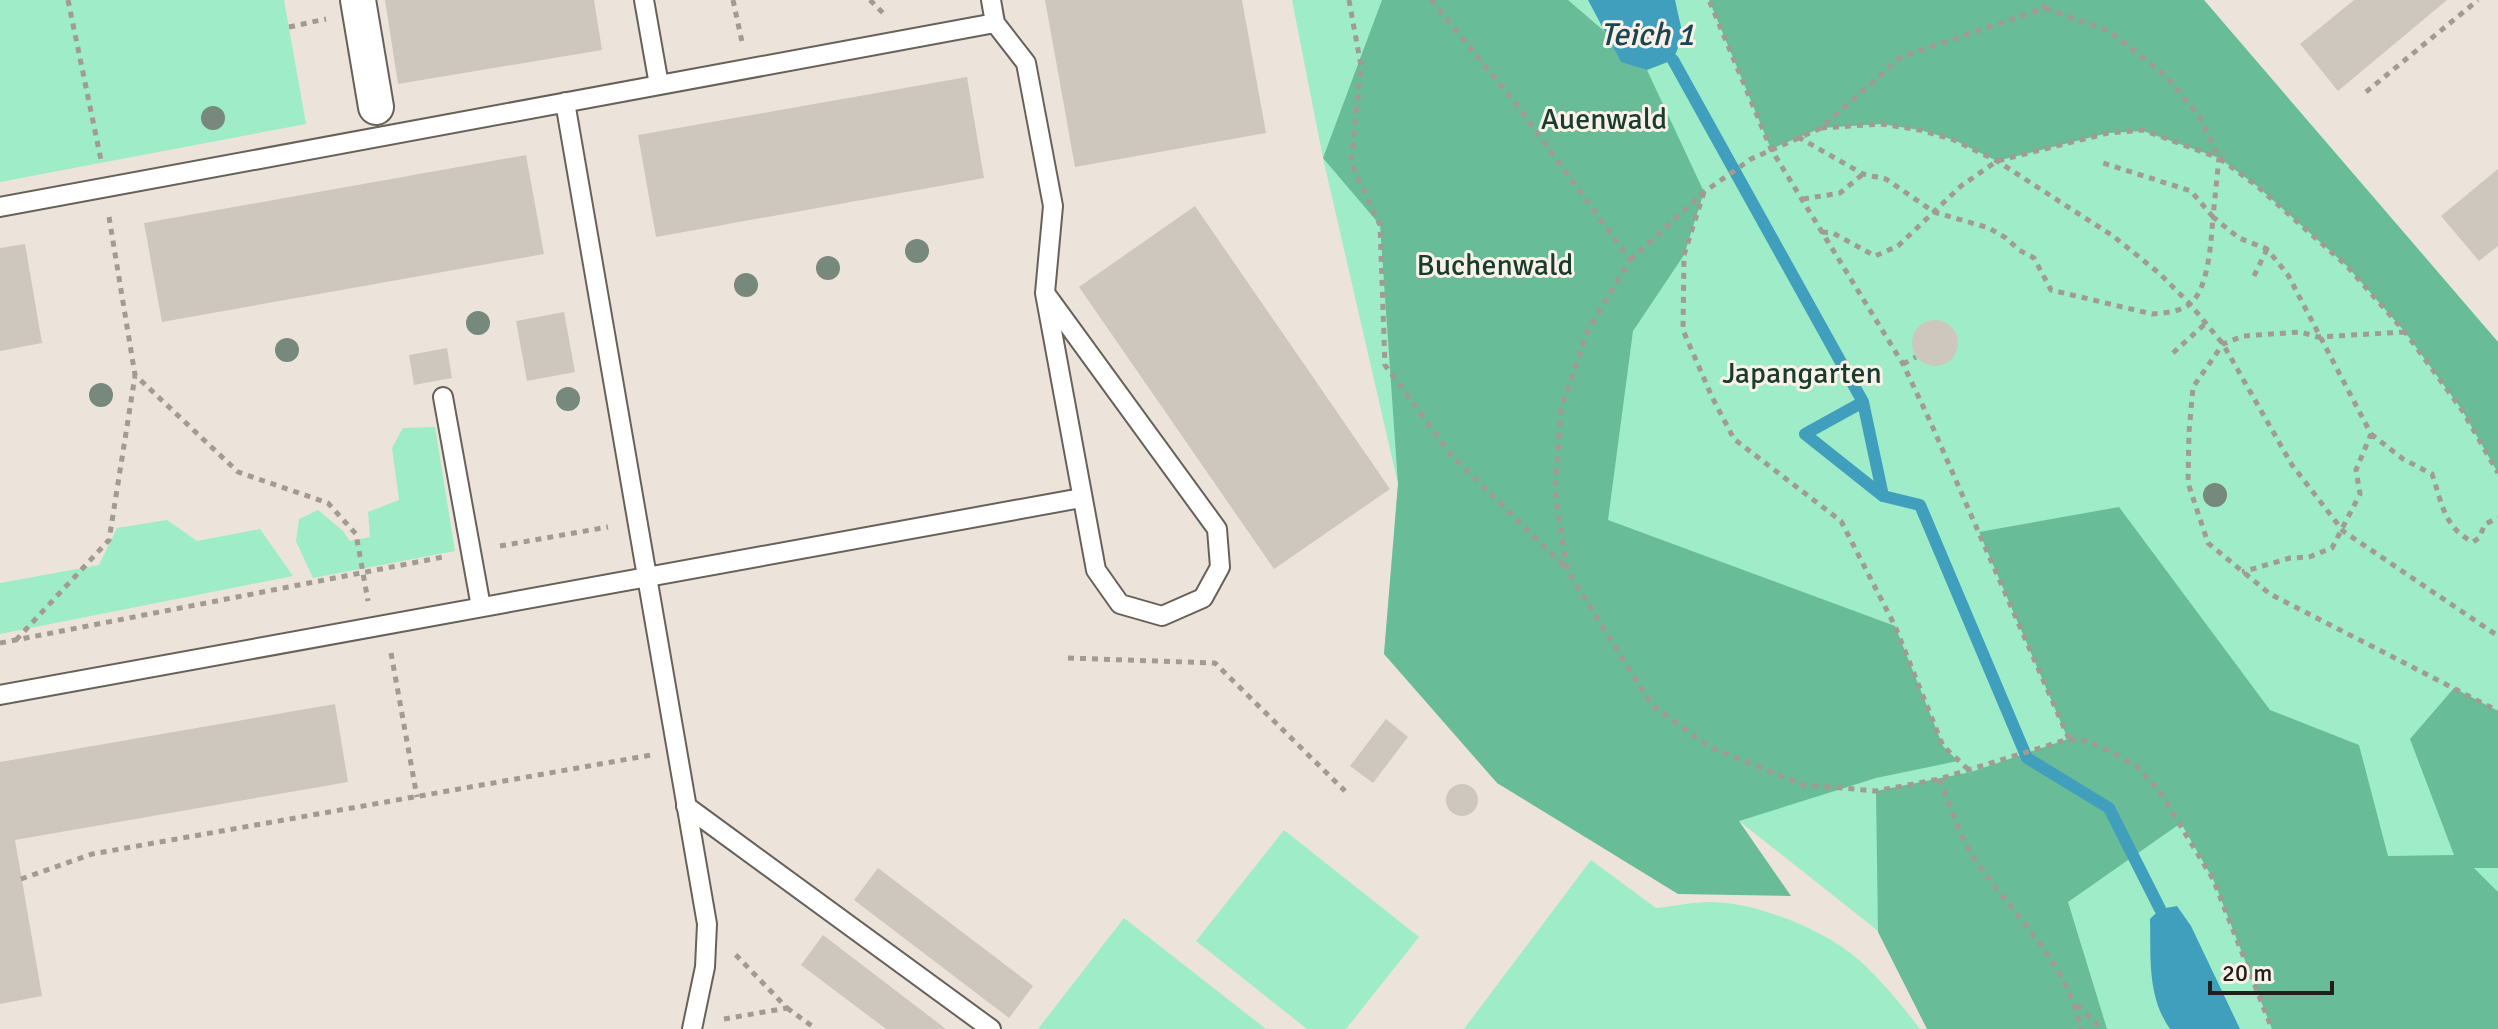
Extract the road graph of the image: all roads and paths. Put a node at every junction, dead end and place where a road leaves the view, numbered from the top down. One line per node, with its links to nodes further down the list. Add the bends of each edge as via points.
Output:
1 (68, 0): 25 (path)
2 (358, 0): 17 (street)
3 (644, 0): 14 (lane)
4 (733, 0): 13 (path)
5 (991, 0): 12 (lane)
6 (1349, 0): 53 (path, via 1361,66 1351,163 1380,225 1385,365 1451,455)
7 (1431, 0): 33 (path, via 1517,105)
8 (1709, 0): 20 (path)
9 (2038, 0): 11 (path)
10 (2478, 0): 15 (path)
11 (2045, 8): 18 (path, via 1901,57); 21 (path, via 2109,31 2166,76 2199,116)
12 (995, 23): 13 (lane); 35 (lane, via 1026,63 1053,206)
13 (748, 68): 14 (lane)
14 (659, 85): 16 (lane)
15 (2366, 92)
16 (565, 102): 25 (lane); 50 (lane)
17 (376, 107)
18 (1821, 128): 19 (path); 22 (path, via 1881,124 1920,130)
19 (1798, 137): 20 (path); 24 (path)
20 (1771, 149): 26 (path); 27 (path)
21 (2219, 158): 22 (path, via 2143,130 2108,133); 30 (path); 38 (path, via 2347,266)
22 (1997, 161): 29 (path); 36 (path, via 2113,236)
23 (2100, 162): 30 (path, via 2191,191)
24 (1863, 174): 27 (path, via 1840,193); 29 (path, via 1886,179)
25 (104, 188): 28 (lane); 44 (path)
26 (1704, 192): 33 (path); 67 (path, via 1684,255 1683,330 1712,397 1734,439 1841,521 1895,626 1943,746)
27 (1803, 199): 31 (path)
28 (0, 207)
29 (1934, 212): 31 (path, via 1898,246 1875,256); 36 (path, via 2006,238 2034,258 2051,290 2152,314)
30 (2213, 217): 32 (path, via 2239,238); 36 (path, via 2208,264)
31 (1822, 232): 43 (path)
32 (2267, 249): 34 (path); 39 (path, via 2288,275)
33 (1630, 260): 53 (path, via 1588,330 1561,409 1555,492)
34 (2254, 276)
35 (1045, 293): 48 (lane); 48 (lane, via 1217,529 1220,567 1203,598 1162,616 1120,604 1096,570)
36 (2190, 304): 37 (path)
37 (2206, 323): 40 (path); 41 (path)
38 (2405, 332): 39 (path); 47 (path, via 2462,410)
39 (2318, 337): 40 (path, via 2300,332 2243,336); 46 (path)
40 (2223, 344): 51 (path, via 2292,465); 55 (path, via 2193,387 2188,483 2208,543)
41 (2173, 353)
42 (1916, 357): 43 (path)
43 (1903, 364): 65 (path)
44 (135, 375): 54 (path, via 238,472 328,503 356,534); 60 (path, via 109,540)
45 (443, 397): 52 (lane)
46 (2371, 434): 49 (path, via 2432,474 2457,534 2473,542 2485,524); 51 (path, via 2356,470 2360,494)
47 (2498, 473)
48 (1081, 498): 56 (lane)
49 (2498, 518)
50 (637, 522): 52 (path); 56 (lane)
51 (2343, 531): 55 (path, via 2332,548); 59 (path)
52 (472, 551): 54 (path); 57 (lane)
53 (1567, 570): 68 (path, via 1651,704 1709,747 1804,785 1876,791)
54 (362, 571): 58 (path); 60 (path)
55 (2242, 572): 64 (path, via 2270,594)
56 (646, 577): 57 (lane); 66 (lane)
57 (481, 607): 58 (lane)
58 (379, 626): 63 (lane); 70 (path)
59 (2498, 636)
60 (15, 640): 61 (path)
61 (0, 643)
62 (1068, 658): 69 (path, via 1215,663)
63 (0, 695)
64 (2498, 711)
65 (2069, 739): 67 (path); 81 (path, via 2112,752 2158,789 2213,879)
66 (676, 750): 70 (path); 71 (lane)
67 (1971, 772): 68 (path)
68 (1939, 779): 74 (path, via 1972,855 2041,942)
69 (1345, 791)
70 (417, 797): 72 (path, via 92,854)
71 (686, 806): 73 (lane); 78 (lane)
72 (21, 879)
73 (707, 924): 75 (path); 76 (lane)
74 (2075, 1003): 79 (path); 80 (path)
75 (787, 1008): 76 (path); 77 (path)
76 (693, 1026)
77 (816, 1029)
78 (991, 1029)
79 (2081, 1029)
80 (2102, 1029)
81 (2272, 1029)

